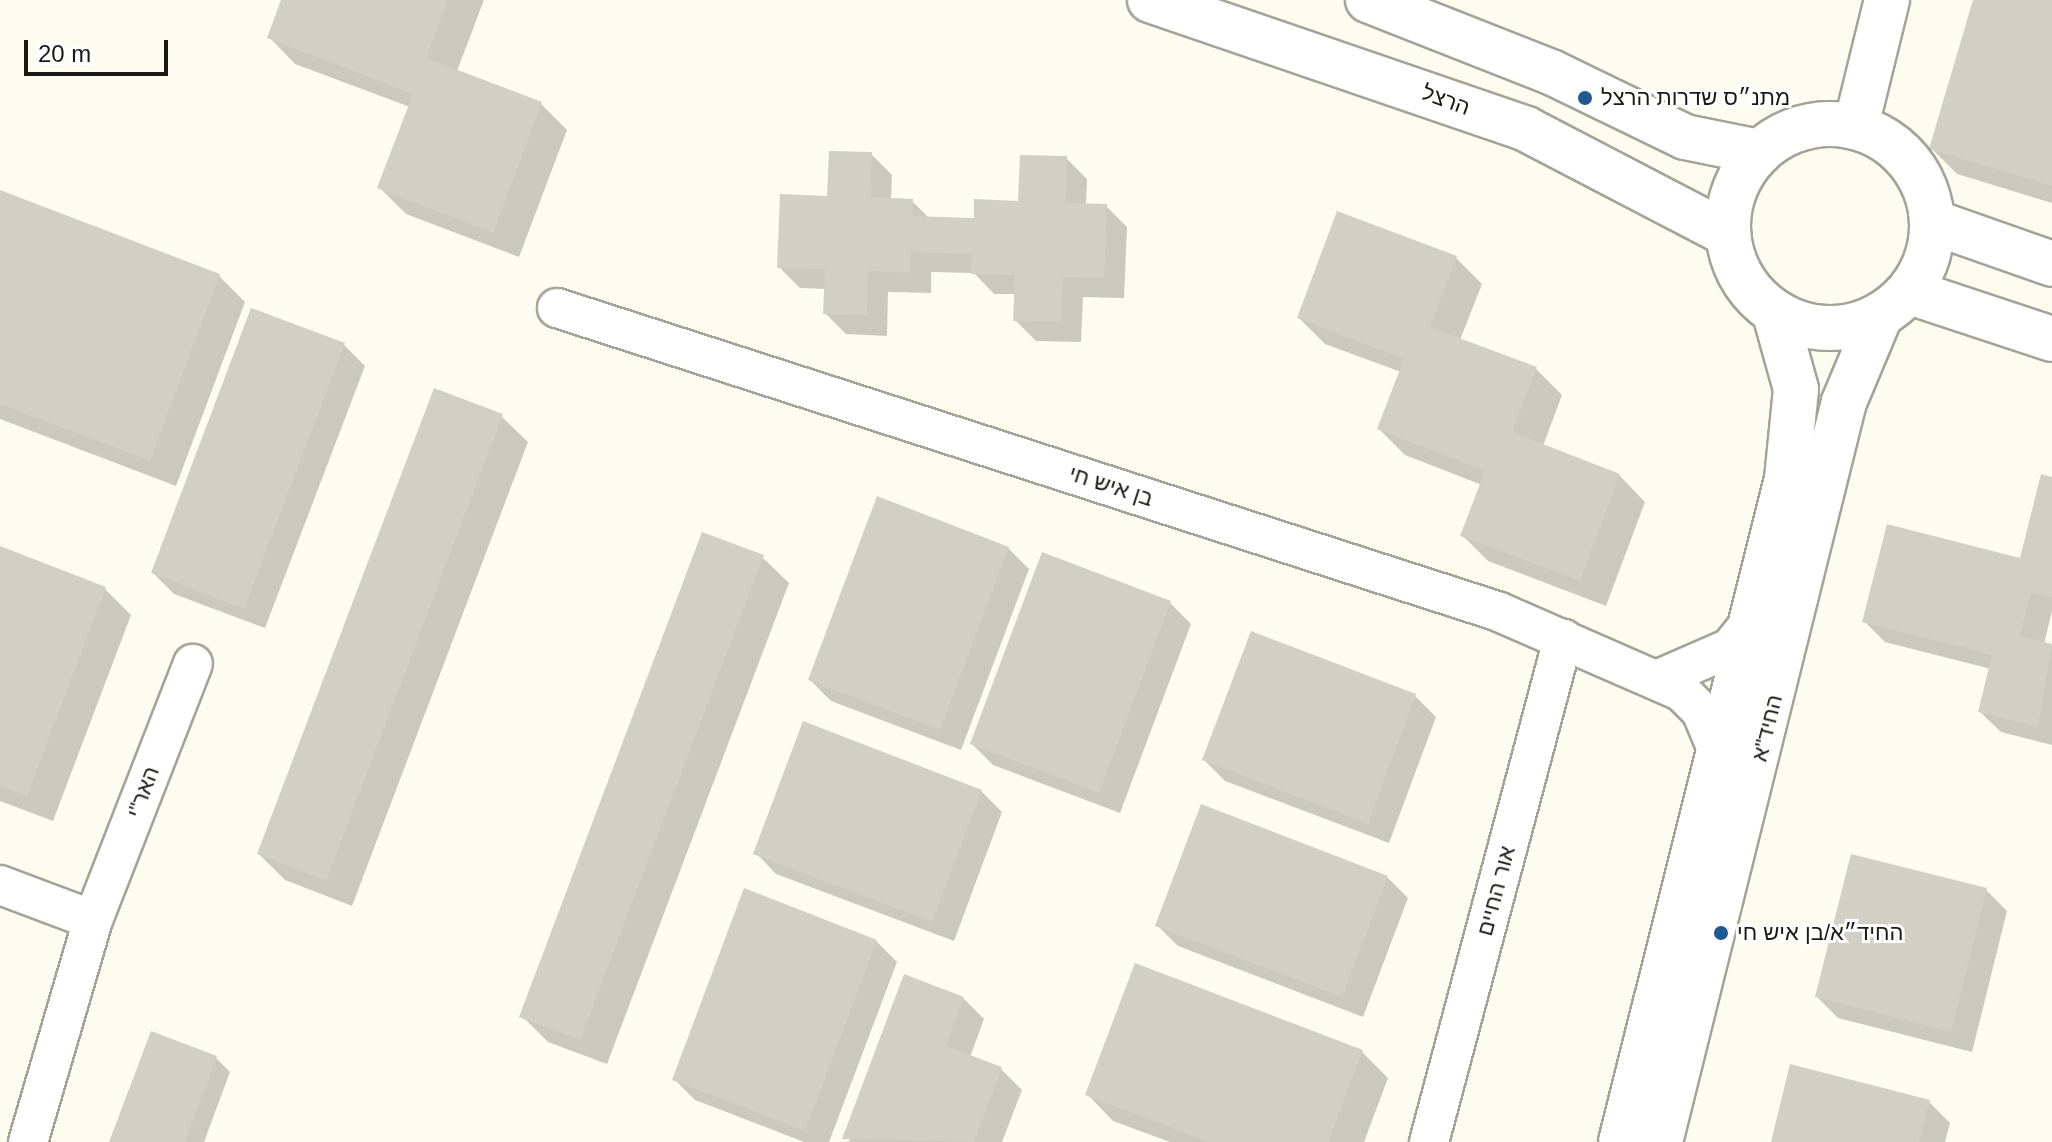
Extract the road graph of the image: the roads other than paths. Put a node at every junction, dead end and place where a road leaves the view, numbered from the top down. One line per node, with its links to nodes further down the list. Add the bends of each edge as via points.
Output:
1 (1150, 0): 7 (main road, הרצל, via 1526,129)
2 (1368, 0): 5 (main road, via 1551,72 1685,137)
3 (1887, 0): 4 (main road)
4 (1856, 126): 5 (main road, via 1821,124 1788,133); 6 (main road, via 1910,162)
5 (1759, 152): 7 (main road, via 1738,180)
6 (1933, 222): 8 (main road); 9 (main road, via 1927,259)
7 (1728, 234): 11 (main road, via 1751,293)
8 (2052, 264)
9 (1895, 304): 11 (main road, via 1843,329 1804,327); 12 (main road); 23 (main road, החיד"א, via 1844,402)
10 (557, 308): 14 (street, בן איש חי, via 1497,611)
11 (1775, 314): 13 (main road, החיד"א, via 1796,389 1794,430)
12 (2052, 339)
13 (1753, 620): 16 (street, via 1730,648); 17 (main road, החיד"א)
14 (1563, 639): 16 (street, בן איש חי); 21 (street, אור החיים)
15 (193, 664): 19 (street, האר"י)
16 (1659, 679): 17 (street, בן איש חי, via 1701,711)
17 (1719, 754): 22 (main road, החיד"א)
18 (0, 885): 19 (street)
19 (93, 920): 20 (street, האר"י)
20 (28, 1142)
21 (1429, 1142)
22 (1621, 1142)
23 (1660, 1142)

